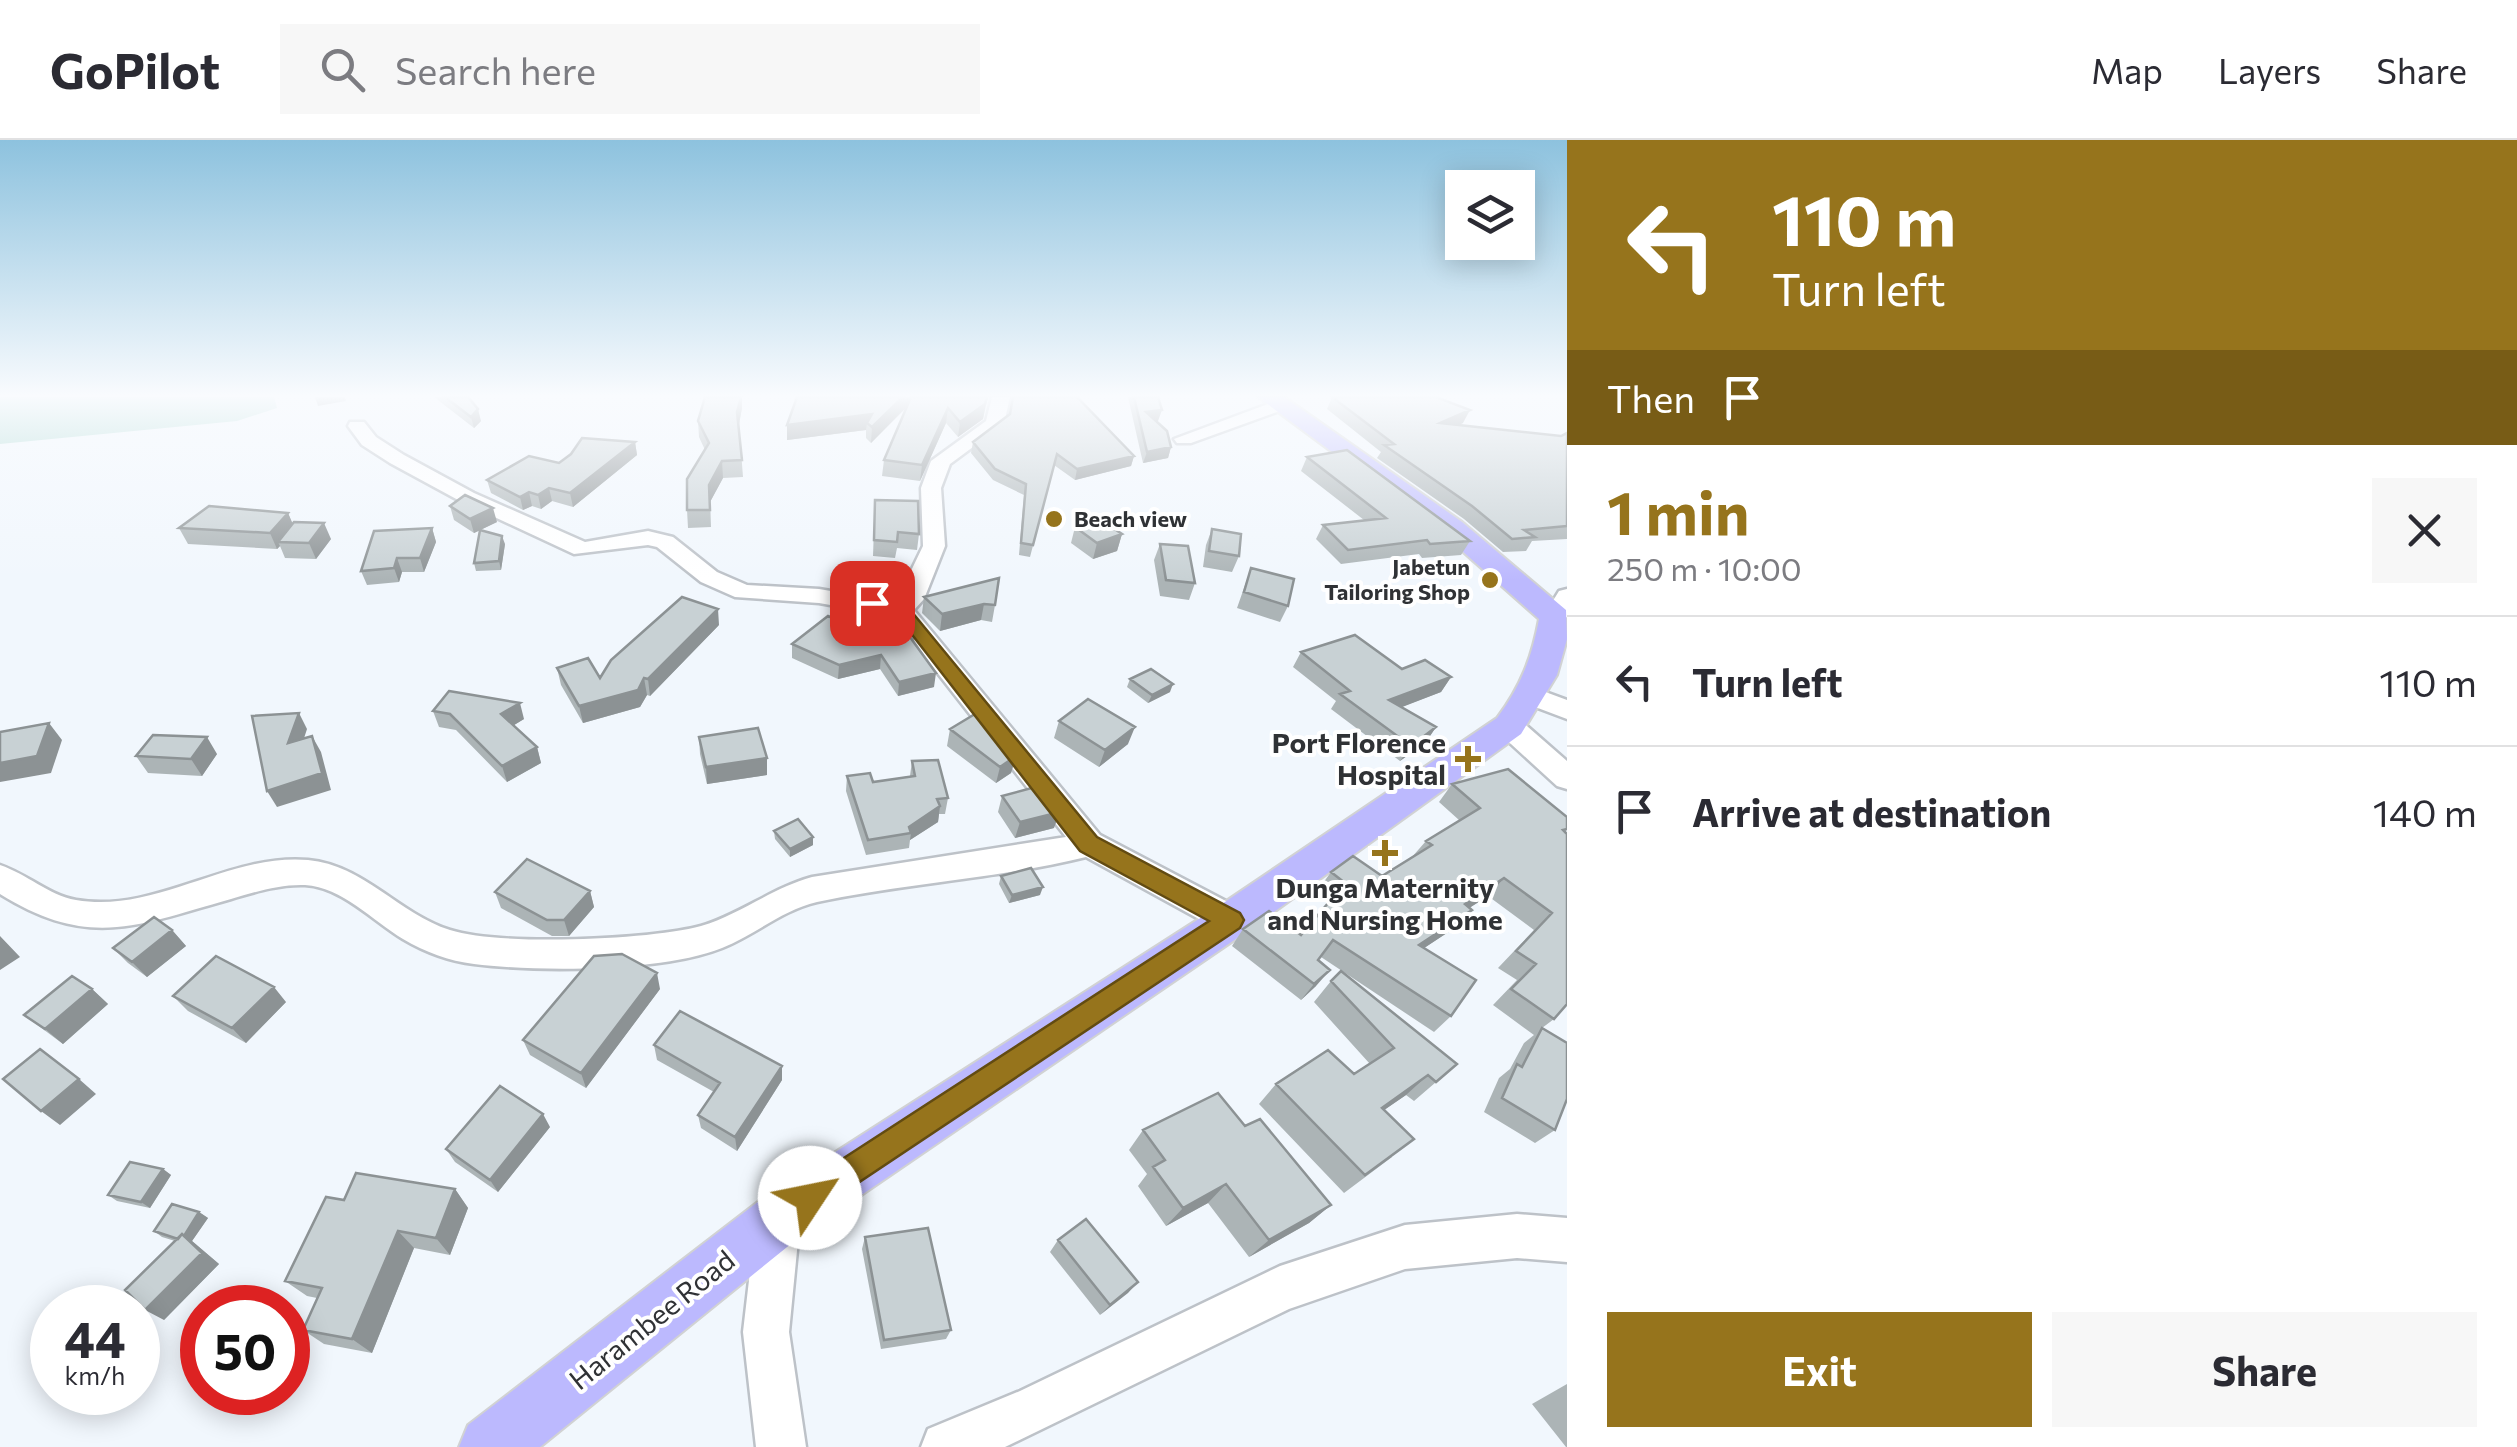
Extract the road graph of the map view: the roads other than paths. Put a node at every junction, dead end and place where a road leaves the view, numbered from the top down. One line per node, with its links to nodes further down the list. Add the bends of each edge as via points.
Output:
1 (396, 458): 5 (street, via 582,549 648,538 743,592)
2 (945, 458): 5 (street, via 932,488 934,546)
3 (1357, 458): 4 (main road)
4 (1561, 607): 6 (main road)
5 (901, 610): 8 (street)
6 (1536, 711): 7 (street); 10 (main road, Harambee Road)
7 (1567, 778)
8 (1089, 844): 9 (street, via 1041,857 807,890 708,939 598,950 455,946 313,874 278,874 96,916 55,908); 10 (street)
9 (0, 878)
10 (1231, 920): 11 (main road, Harambee Road)
11 (778, 1220): 13 (main road, Harambee Road); 14 (street, via 766,1332)
12 (1567, 1240): 15 (street, via 1517,1236 1406,1247 1280,1289)
13 (490, 1447)
14 (781, 1447)
15 (946, 1447)

